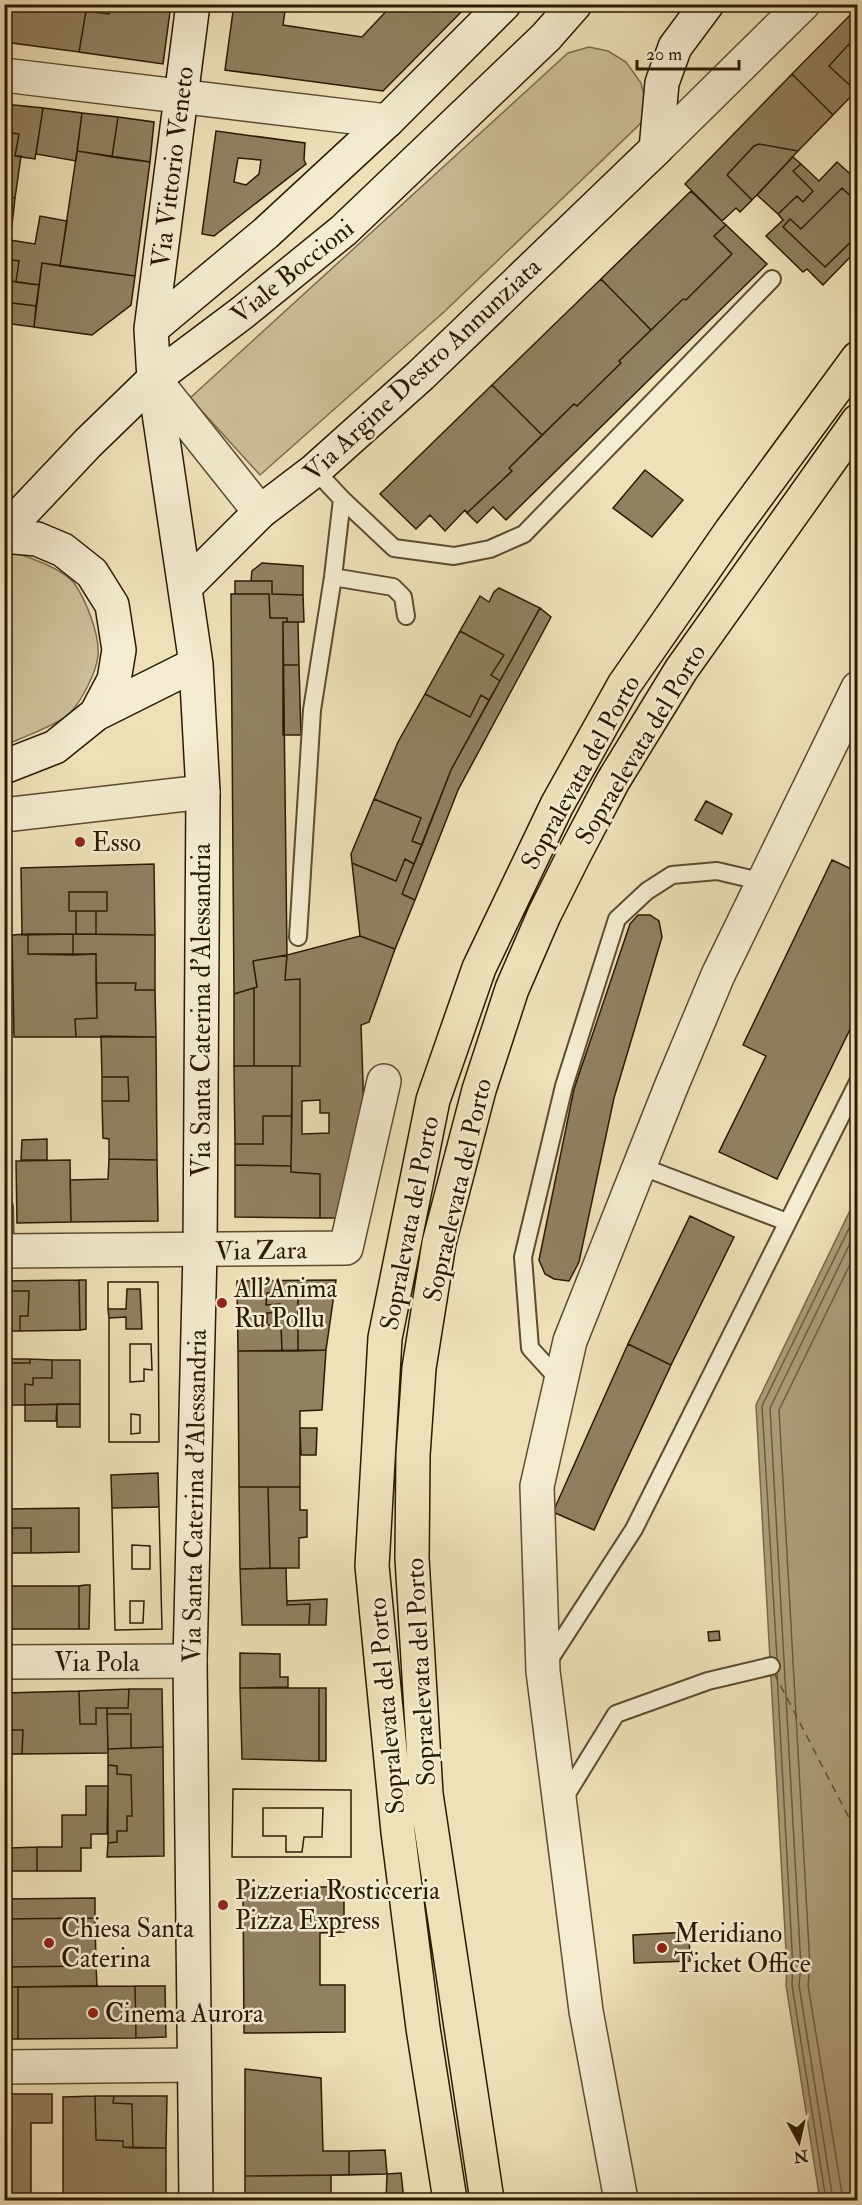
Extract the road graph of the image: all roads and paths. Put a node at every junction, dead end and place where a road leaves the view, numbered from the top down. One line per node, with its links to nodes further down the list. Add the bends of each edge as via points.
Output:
1 (193, 4): 9 (street, Via Vittorio Veneto)
2 (504, 4): 10 (street, Viale Boccioni)
3 (575, 4): 7 (street, Viale Boccioni)
4 (584, 4): 7 (street)
5 (707, 4): 11 (street, via 675,47 662,83)
6 (803, 4): 11 (street, Via Argine Destro Annunziata)
7 (546, 37): 15 (street, Viale Boccioni, via 344,230)
8 (4, 75): 9 (street)
9 (181, 95): 10 (street); 13 (street, Via Vittorio Veneto)
10 (387, 121): 13 (street, Viale Boccioni, via 266,233)
11 (656, 149): 17 (street, Via Argine Destro Annunziata, via 421,375)
12 (772, 279): 18 (lane, via 524,534 490,549 454,556 394,548)
13 (151, 329): 15 (street, Via Vittorio Veneto)
14 (858, 358): 48 (main road, Sopralevata del Porto, via 624,685 557,806 479,968 433,1100 385,1338 372,1566 398,1832)
15 (154, 380): 19 (street); 20 (street, Viale Boccioni, via 88,443); 22 (street, Via Vittorio Veneto)
16 (858, 421): 49 (main road, Sopraelevata del Porto, via 681,670 612,781 544,915 512,989 438,1243 419,1368 412,1558 426,1794)
17 (315, 470): 18 (lane); 19 (street, Via Argine Destro Annunziata)
18 (342, 499): 21 (lane)
19 (260, 512): 22 (street, Via Argine Destro Annunziata)
20 (4, 534): 26 (street, via 37,539 63,550 92,573 112,605 119,650 114,680)
21 (333, 576): 23 (lane, via 393,587 403,597); 31 (lane, via 312,710)
22 (186, 586): 24 (street, Via Santa Caterina d'Alessandria)
23 (406, 616)
24 (196, 664): 26 (street); 28 (street, Via Santa Caterina d'Alessandria)
25 (858, 688): 30 (street)
26 (96, 714): 27 (street, via 55,747)
27 (4, 767)
28 (202, 792): 29 (street); 38 (street, Via Santa Caterina d'Alessandria)
29 (4, 816)
30 (764, 882): 34 (street, via 718,975); 39 (lane, via 717,871 672,875 647,891 617,919 564,1086 523,1257 531,1348)
31 (298, 937)
32 (384, 1081): 38 (street, Via Zara, via 346,1248)
33 (858, 1082): 36 (lane)
34 (640, 1166): 36 (lane); 39 (street, via 570,1341)
35 (4, 1207): 37 (lane)
36 (787, 1222): 43 (lane, via 634,1529)
37 (5, 1251): 38 (street, Via Zara)
38 (200, 1251): 40 (street, Via Santa Caterina d'Alessandria)
39 (561, 1382): 43 (street, via 537,1486)
40 (190, 1661): 41 (street, Via Pola); 45 (street, Via Santa Caterina d'Alessandria)
41 (4, 1662)
42 (771, 1666): 44 (lane, via 708,1681 616,1714)
43 (543, 1671): 44 (street)
44 (560, 1804): 50 (street, via 586,2011)
45 (194, 2065): 46 (street); 47 (street, Via Santa Caterina d'Alessandria)
46 (4, 2067)
47 (196, 2200)
48 (450, 2200)
49 (487, 2200)
50 (621, 2200)

